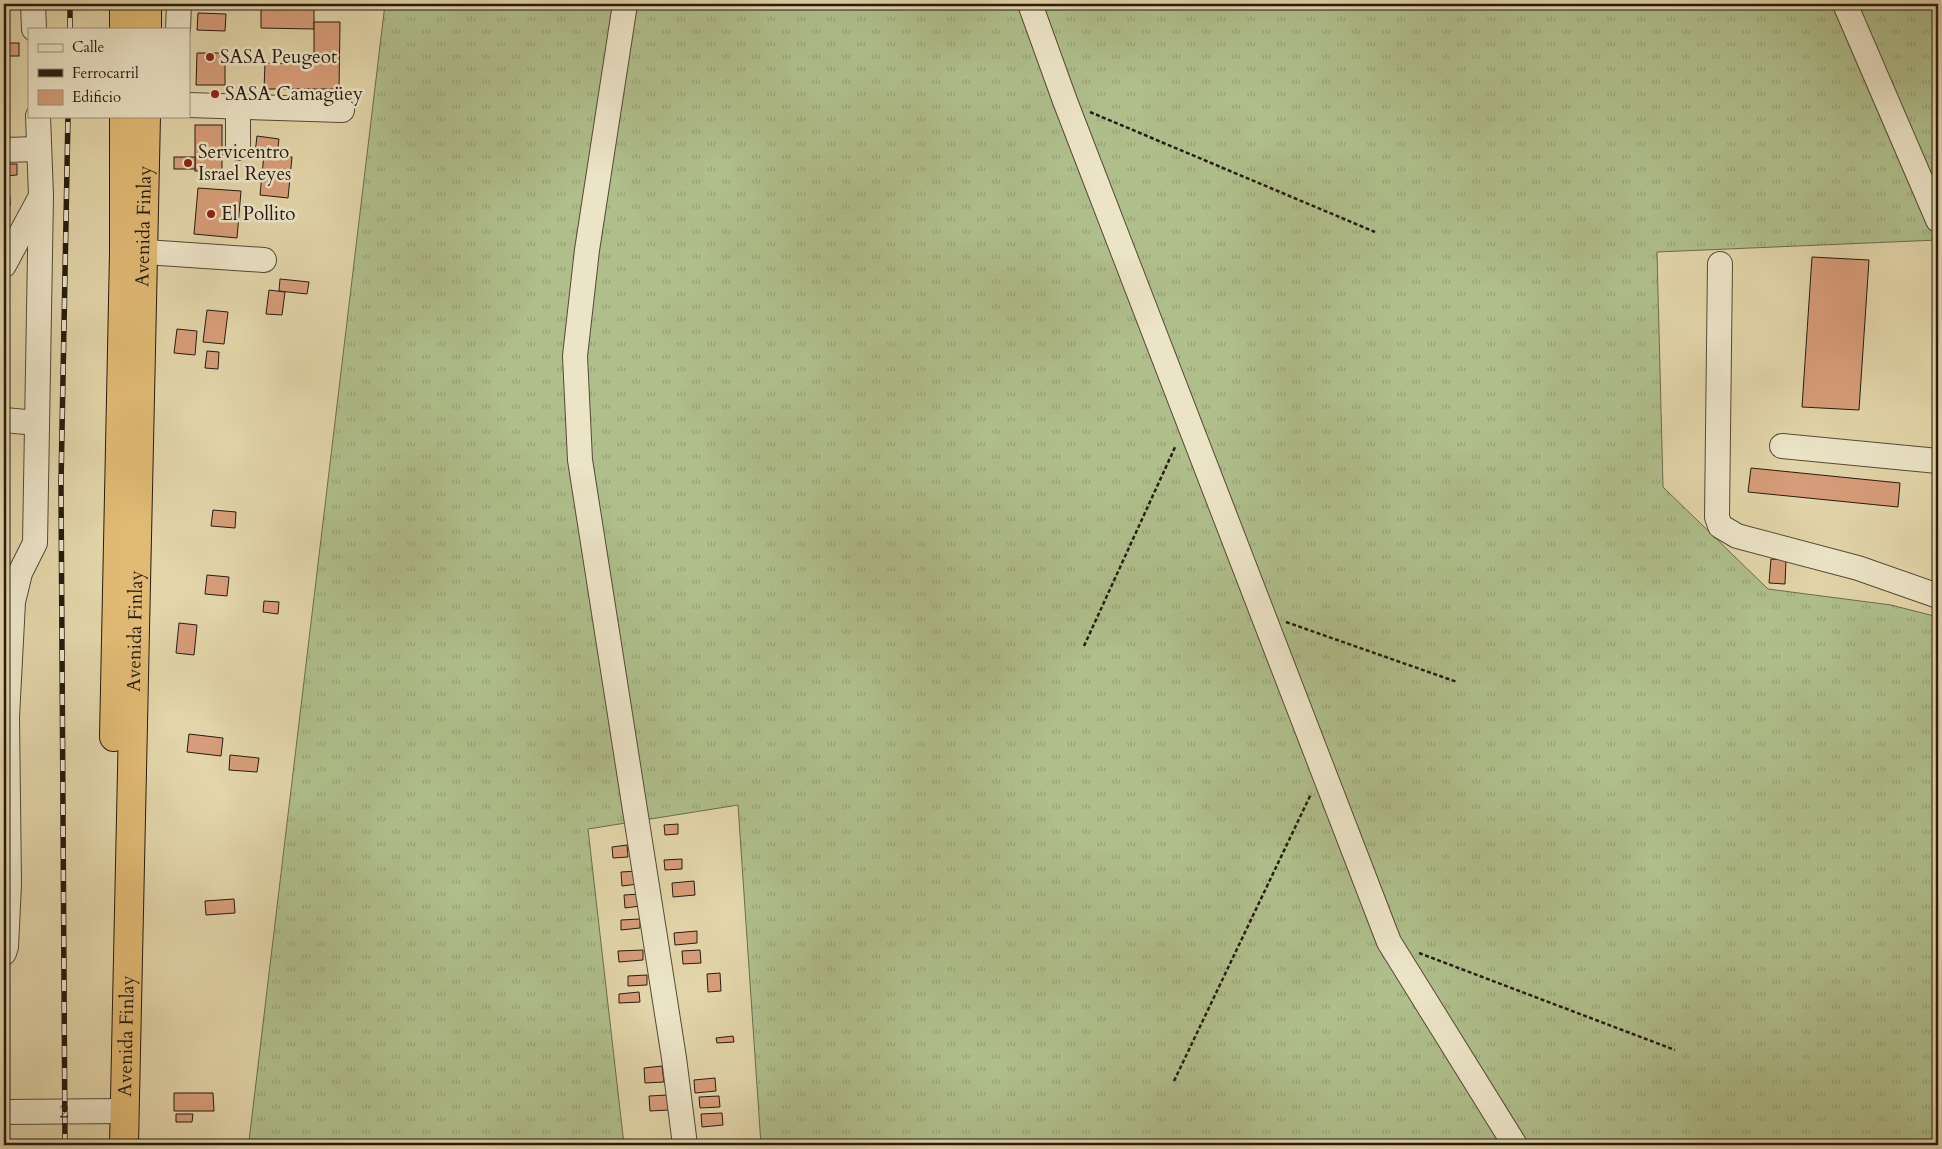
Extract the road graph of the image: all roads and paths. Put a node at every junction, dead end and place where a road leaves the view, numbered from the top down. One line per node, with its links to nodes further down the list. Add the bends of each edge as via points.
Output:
1 (34, 4): 8 (street)
2 (124, 4): 9 (highway)
3 (147, 4): 10 (highway)
4 (179, 4): 11 (street)
5 (625, 4): 51 (street, via 587,250 575,356 580,460)
6 (1030, 4): 12 (street)
7 (1844, 4): 23 (street)
8 (34, 28)
9 (124, 28)
10 (147, 28)
11 (178, 28)
12 (1065, 101): 24 (path); 31 (street)
13 (190, 105): 14 (street)
14 (238, 107): 15 (street); 19 (street)
15 (342, 110)
16 (38, 118): 21 (street)
17 (124, 118): 26 (highway, Avenida Finlay)
18 (146, 118): 26 (highway, Avenida Finlay)
19 (238, 148)
20 (4, 150): 21 (street)
21 (39, 150): 22 (street)
22 (40, 196): 25 (street); 32 (street)
23 (1938, 220)
24 (1375, 232)
25 (13, 235): 29 (street)
26 (134, 252): 27 (street); 48 (highway, Avenida Finlay)
27 (264, 260)
28 (1720, 264): 36 (street, via 1717,517 1720,526 1736,536 1858,568)
29 (4, 265)
30 (4, 420): 32 (street)
31 (1188, 420): 37 (street); 38 (path)
32 (37, 423): 35 (street, via 35,544)
33 (1782, 446): 34 (street)
34 (1938, 461)
35 (12, 573): 40 (street, via 14,602)
36 (1938, 596)
37 (1263, 614): 39 (path); 41 (street)
38 (1084, 646)
39 (1457, 682)
40 (5, 717): 42 (street)
41 (1323, 769): 43 (street); 46 (path)
42 (6, 884): 44 (street)
43 (1389, 942): 45 (path); 52 (street)
44 (4, 953)
45 (1674, 1050)
46 (1174, 1081)
47 (4, 1112): 48 (street, 2)
48 (116, 1112): 49 (highway, Avenida Finlay); 50 (highway, Avenida Finlay)
49 (106, 1145)
50 (124, 1145)
51 (685, 1145)
52 (1515, 1145)

